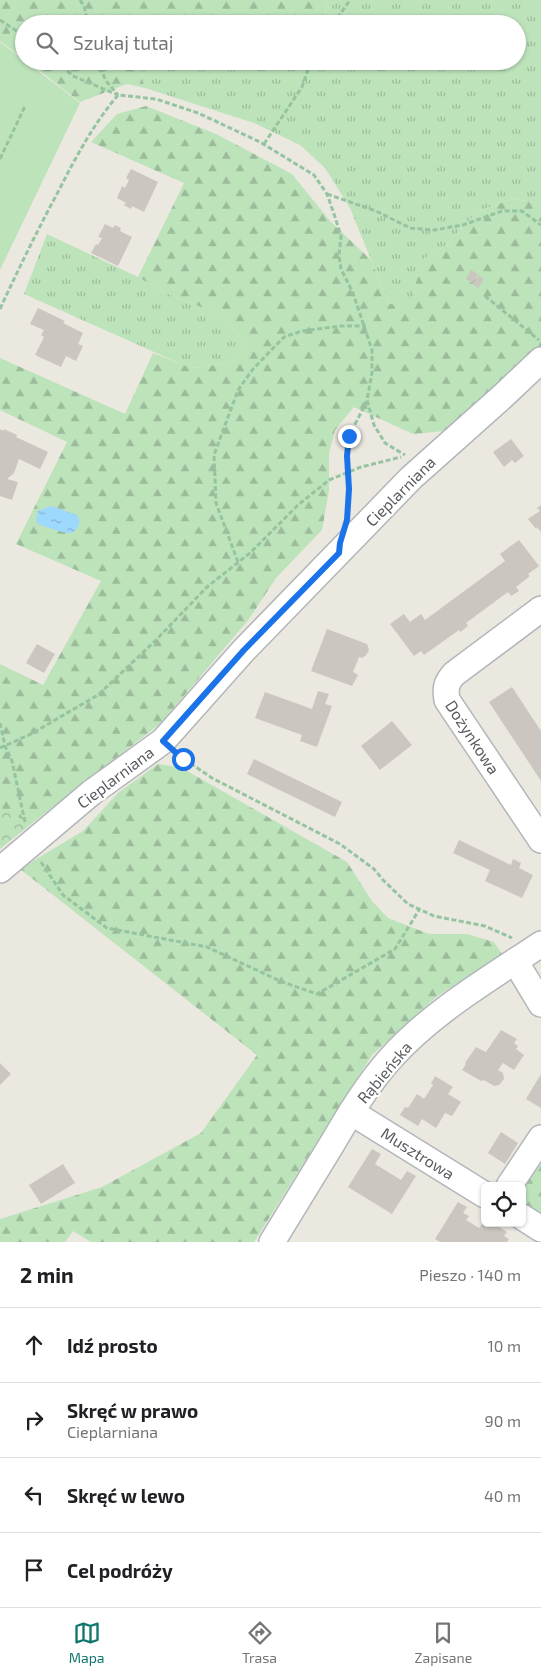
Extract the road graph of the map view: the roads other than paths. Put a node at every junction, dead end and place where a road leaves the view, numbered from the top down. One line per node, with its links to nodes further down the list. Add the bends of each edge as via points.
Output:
1 (541, 360): 4 (street, Cieplarniana, via 411,478 244,650 163,741 91,793)
2 (541, 609): 3 (street, Dożynkowa, via 454,674 446,683 445,690 447,700)
3 (541, 840)
4 (0, 870)
5 (527, 953): 6 (street); 7 (street, Rąbieńska, via 440,1014 408,1041 383,1067)
6 (541, 1004)
7 (351, 1112): 10 (street, Musztrowa); 13 (street, Rąbieńska)
8 (541, 1138): 9 (street)
9 (511, 1182)
10 (481, 1192)
11 (526, 1219): 12 (street)
12 (541, 1228)
13 (272, 1242)

